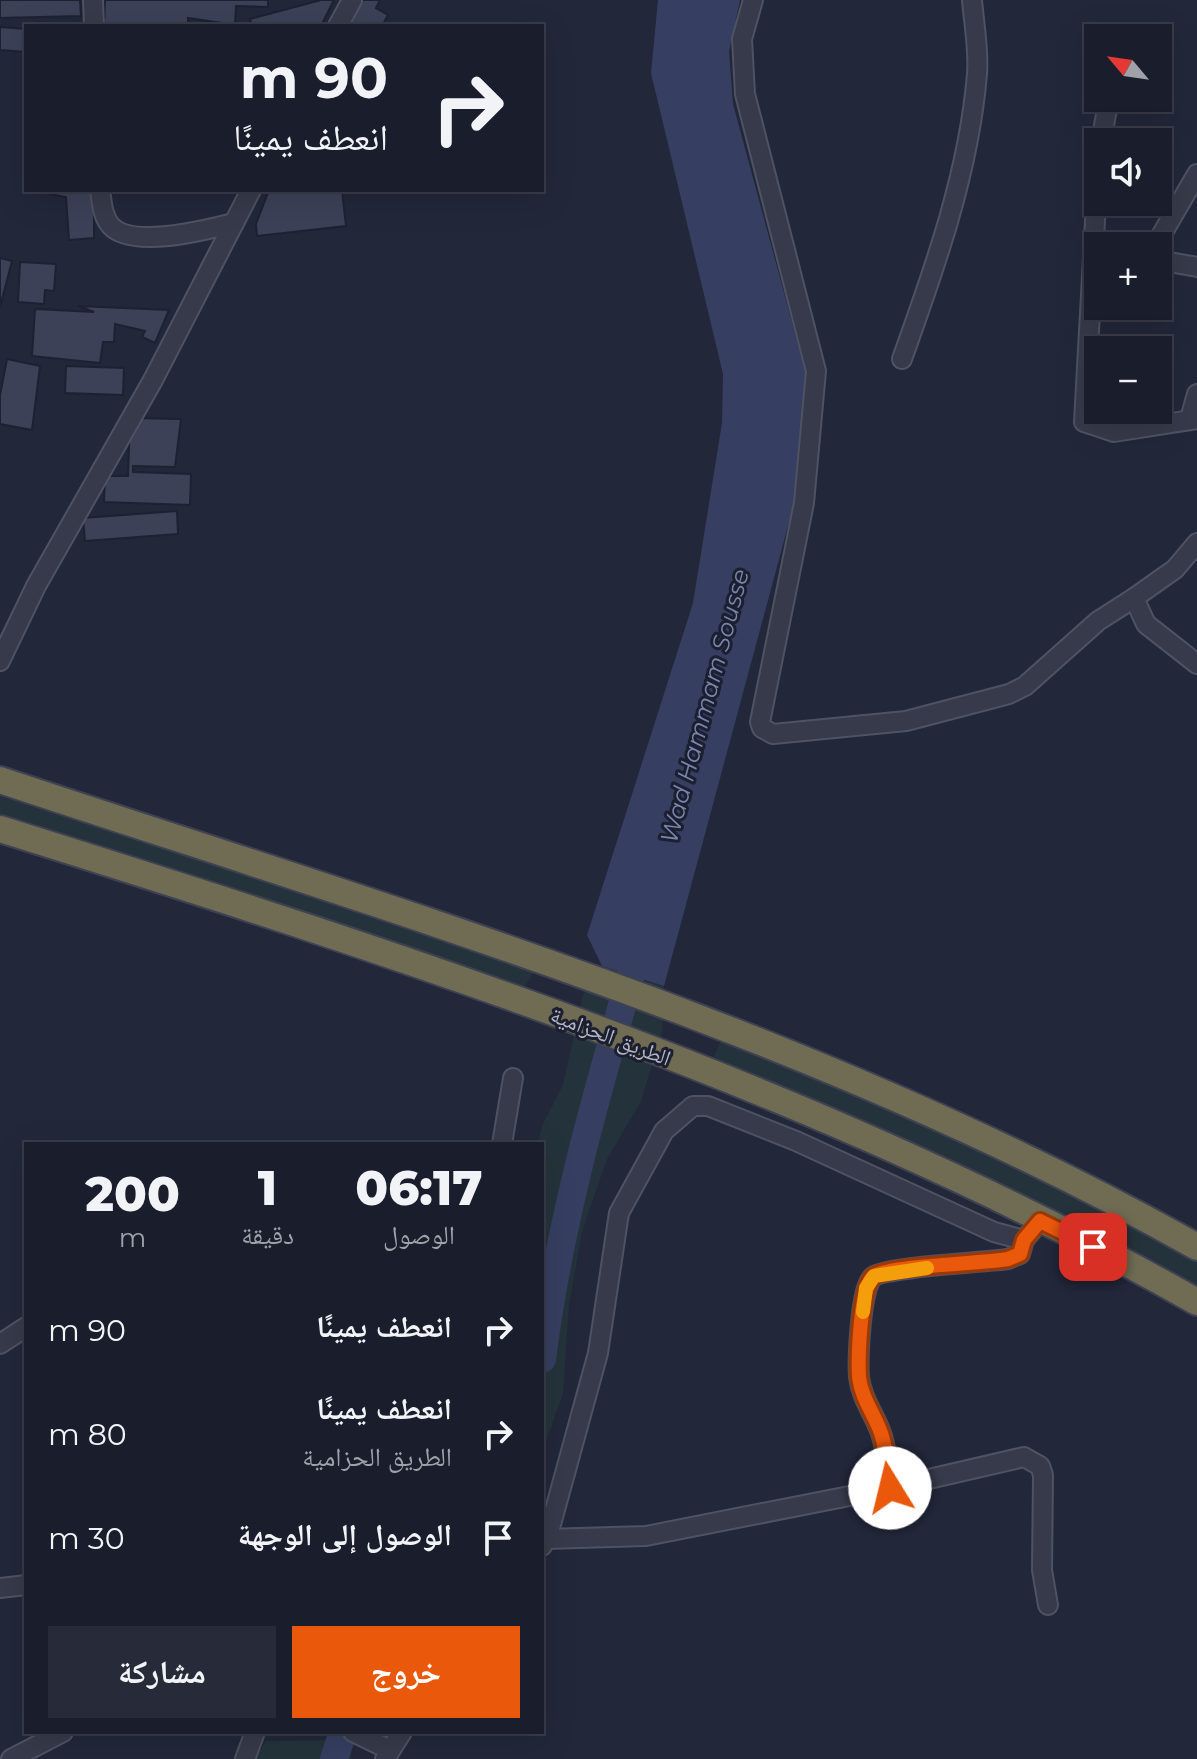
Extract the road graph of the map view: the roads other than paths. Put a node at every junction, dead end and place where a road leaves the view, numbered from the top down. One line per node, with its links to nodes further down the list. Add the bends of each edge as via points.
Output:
1 (93, 0): 5 (street)
2 (352, 0): 6 (street)
3 (753, 0): 19 (street, via 742,39 745,94 816,371 804,503 762,728 773,734 906,721 1009,694)
4 (972, 0): 15 (street, via 977,72 965,151 937,263)
5 (94, 24)
6 (339, 24)
7 (1197, 174): 11 (street)
8 (100, 192): 10 (street, via 105,217 124,234 171,235)
9 (250, 192): 10 (street)
10 (234, 223): 20 (street)
11 (1163, 232)
12 (1172, 263): 13 (street)
13 (1197, 267)
14 (1091, 320): 17 (street, via 1084,422 1114,432)
15 (902, 359)
16 (1197, 394): 17 (street)
17 (1194, 419)
18 (1197, 543): 19 (street, via 1175,569)
19 (1134, 598): 21 (street, via 1146,624)
20 (0, 661)
21 (1197, 664)
22 (0, 780): 27 (highway, via 339,889 722,1028 961,1128)
23 (0, 829): 26 (highway, الطريق الحزامية, via 529,1004 705,1072 984,1191)
24 (513, 1078): 25 (street)
25 (502, 1142)
26 (1032, 1230): 28 (highway, الطريق الحزامية); 31 (street, via 1020,1254 1008,1259 897,1271 869,1282 859,1378 880,1431); 32 (street, via 983,1227 725,1112 693,1106 664,1131 619,1213 598,1353)
27 (1197, 1247)
28 (1197, 1302)
29 (24, 1328): 30 (street)
30 (0, 1344)
31 (890, 1488): 32 (street, via 646,1536); 35 (street, via 1024,1457 1040,1466)
32 (544, 1543)
33 (24, 1585): 34 (street)
34 (0, 1588)
35 (1048, 1605)
36 (59, 1734): 41 (street)
37 (254, 1734): 42 (street)
38 (356, 1734): 40 (street)
39 (401, 1734): 40 (street)
40 (388, 1754)
41 (11, 1759)
42 (245, 1759)

